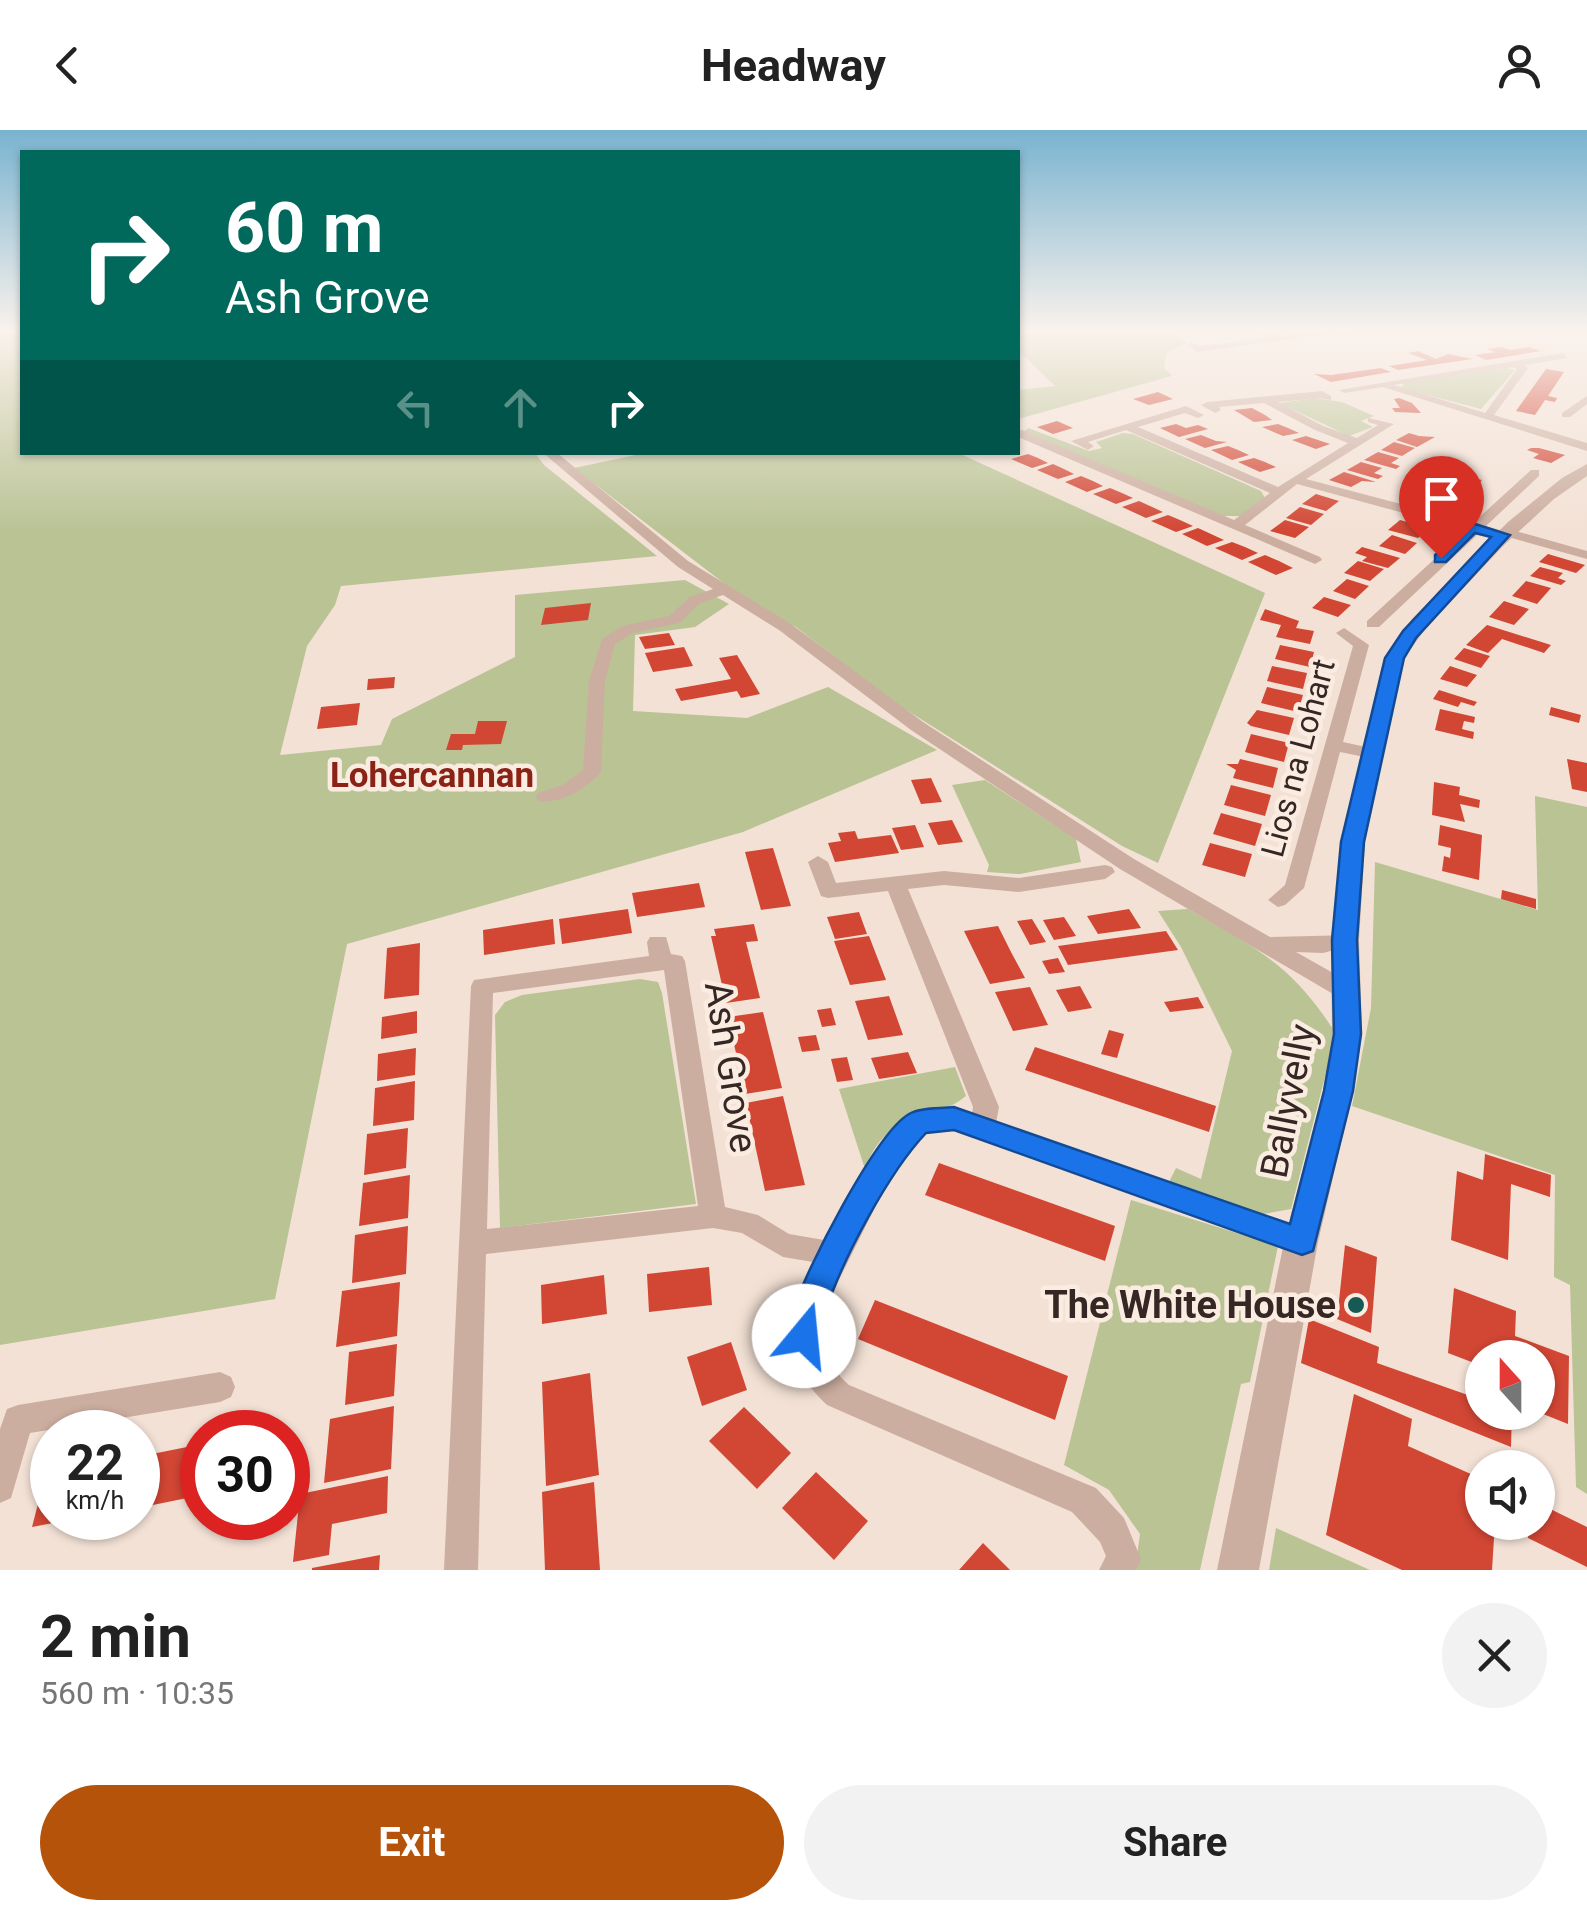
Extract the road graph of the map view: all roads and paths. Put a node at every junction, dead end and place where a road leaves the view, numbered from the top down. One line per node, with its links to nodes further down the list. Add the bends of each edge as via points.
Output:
1 (1293, 397): 5 (street)
2 (1425, 397): 9 (street)
3 (1502, 397): 9 (street)
4 (1587, 399): 8 (street)
5 (1267, 400): 6 (street, via 1207,405); 13 (street)
6 (1214, 410)
7 (1198, 415): 11 (street, via 1186,409)
8 (1566, 415)
9 (1488, 416): 15 (street)
10 (1372, 420): 13 (street, via 1388,424)
11 (1126, 426): 14 (street, via 1077,440); 20 (street)
12 (1020, 434): 21 (street)
13 (1356, 442): 19 (street)
14 (1088, 446)
15 (1587, 447)
16 (552, 455): 26 (street)
17 (1587, 469): 23 (street)
18 (1535, 473): 22 (street)
19 (1294, 480): 20 (street); 22 (street)
20 (1279, 492): 21 (street)
21 (1236, 526): 25 (street)
22 (1472, 528): 23 (street); 27 (street)
23 (1504, 533): 24 (street); 30 (street, Ballyvelly, via 1400,647)
24 (1587, 554)
25 (1315, 560)
26 (721, 590): 31 (street, via 695,600 674,620 628,629 608,642 597,680 592,772); 37 (street, via 1127,864)
27 (1372, 624)
28 (1344, 633): 29 (street, Lios na Lohart, via 1361,645)
29 (1332, 745): 30 (street); 35 (street, Lios na Lohart, via 1294,888)
30 (1374, 754): 36 (street, Ballyvelly, via 1352,842)
31 (546, 797)
32 (818, 862): 34 (street, via 828,892)
33 (1105, 872): 34 (street, via 1019,885 944,878)
34 (895, 883): 39 (street, via 986,1108)
35 (1278, 900)
36 (1344, 940): 37 (street); 38 (street, Ballyvelly)
37 (1269, 944): 38 (street)
38 (1348, 992): 41 (street, Ballyvelly, via 1338,1091)
39 (982, 1128): 41 (street); 43 (street, via 954,1119 918,1122 892,1150)
40 (713, 1216): 42 (street); 42 (street, Ash Grove, via 674,961 660,952 482,986); 43 (street, via 748,1223 783,1245)
41 (1302, 1242): 48 (street, Ballyvelly)
42 (474, 1243): 46 (street, Ash Grove)
43 (835, 1254): 47 (street, via 804,1336 813,1372 838,1394 1084,1500 1112,1530 1124,1559)
44 (220, 1386): 45 (street, via 18,1420)
45 (0, 1487)
46 (460, 1570)
47 (1116, 1570)
48 (1238, 1570)

